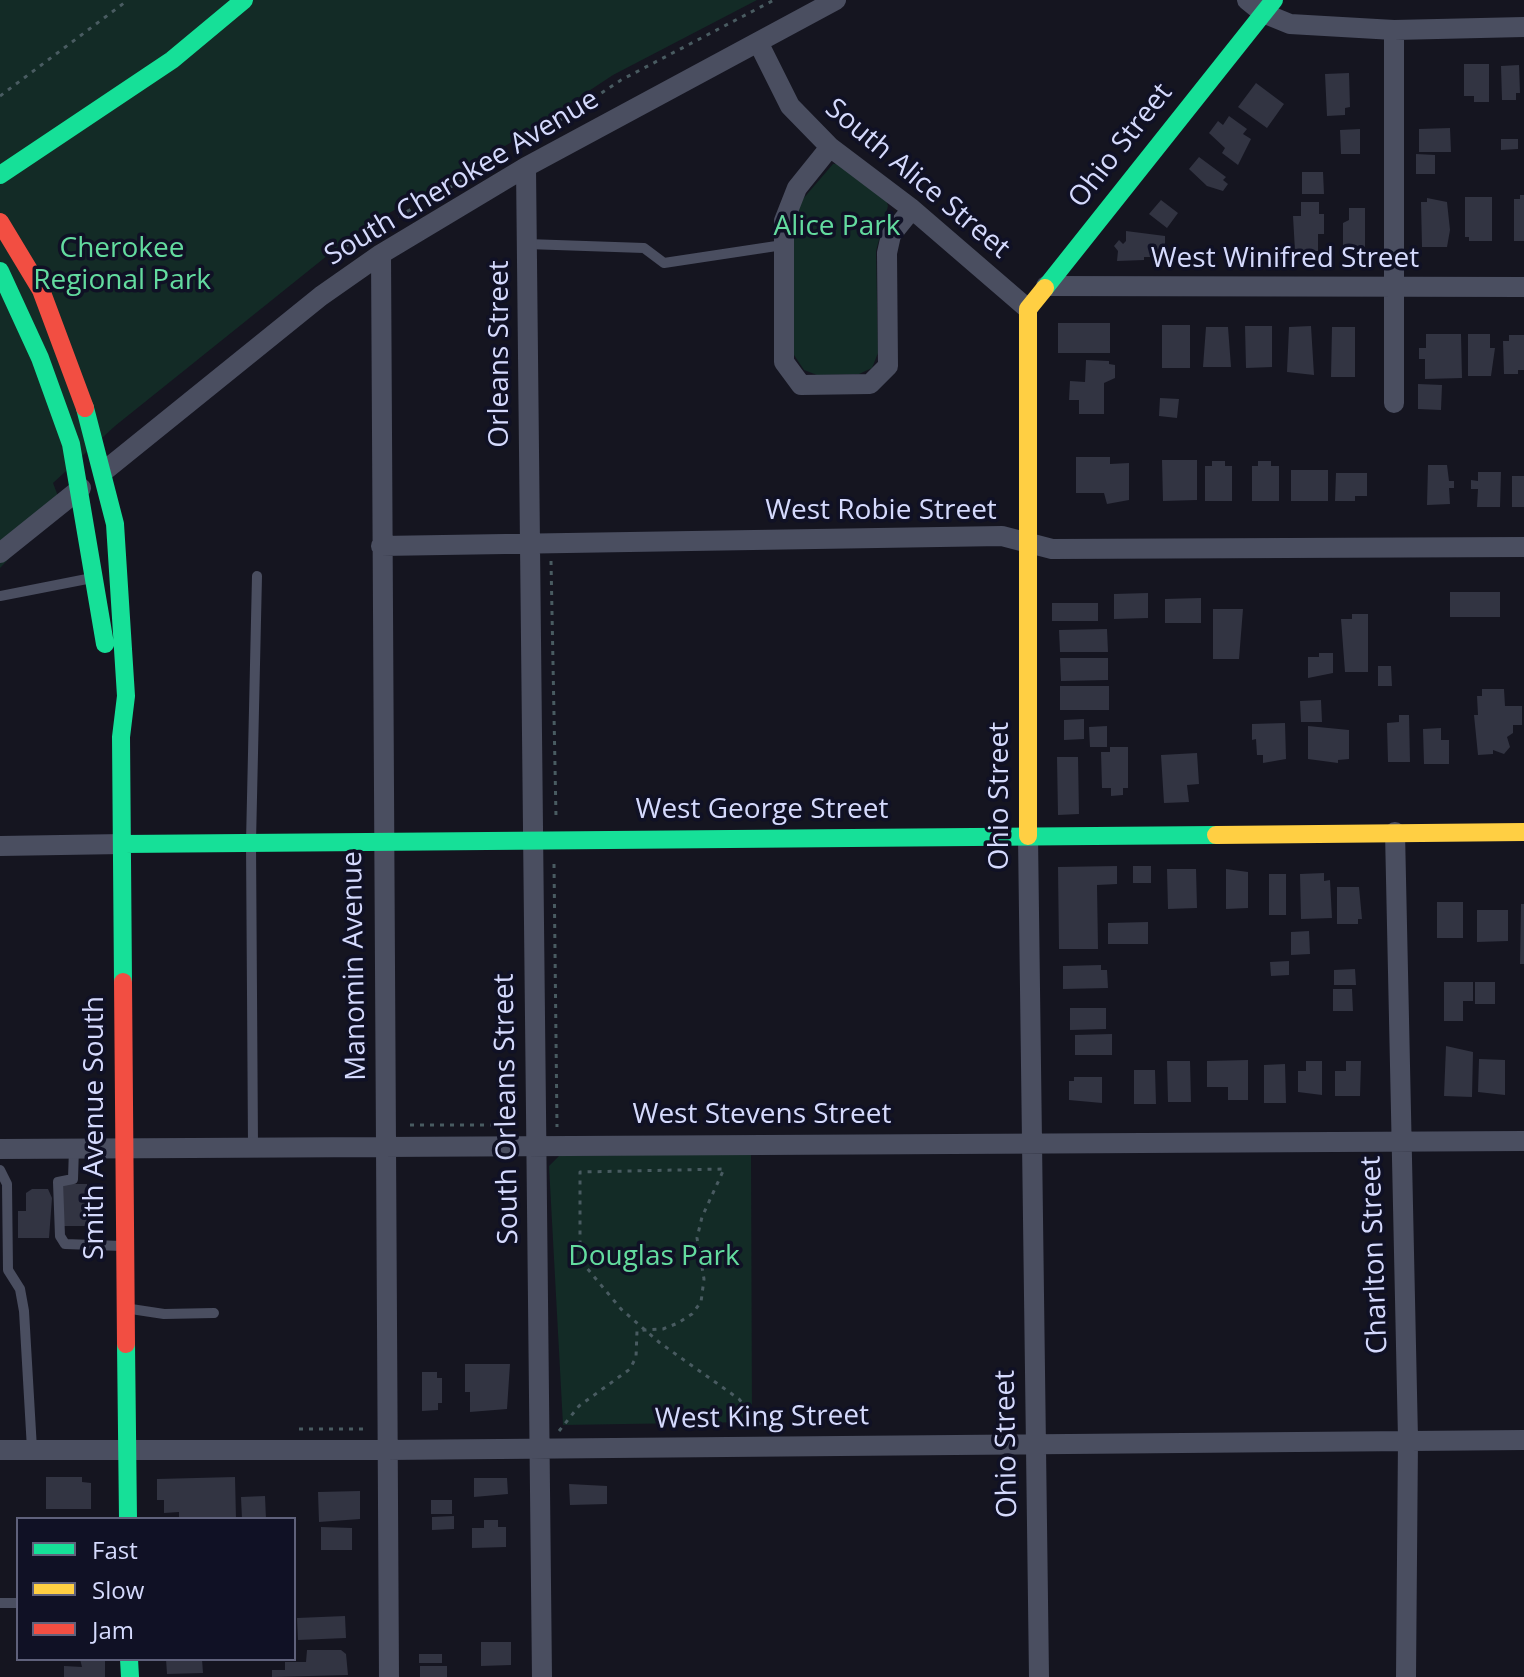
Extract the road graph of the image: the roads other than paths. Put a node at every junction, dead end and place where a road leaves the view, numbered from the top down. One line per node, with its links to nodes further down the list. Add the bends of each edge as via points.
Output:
1 (244, 0): 9 (street, via 172,60)
2 (836, 0): 6 (street, South Cherokee Avenue)
3 (1261, 4): 5 (street, via 1290,24); 16 (street, Ohio Street)
4 (1524, 27): 5 (street)
5 (1394, 30): 17 (street)
6 (758, 42): 7 (street, South Alice Street, via 790,106); 8 (street, South Cherokee Avenue)
7 (830, 147): 10 (street, South Alice Street); 13 (street, via 788,203)
8 (526, 167): 12 (street, Orleans Street); 14 (street, South Cherokee Avenue)
9 (0, 175)
10 (912, 209): 13 (street, via 891,235 888,366 870,384 801,385 791,374 784,362); 19 (street, South Alice Street)
11 (0, 222): 21 (street, Smith Avenue South, via 41,290)
12 (527, 244): 13 (lane, via 644,248 664,263); 23 (street, Orleans Street)
13 (783, 245)
14 (381, 254): 21 (street, South Cherokee Avenue); 25 (street, Manomin Avenue)
15 (0, 271): 22 (street, Smith Avenue South, via 40,358)
16 (1046, 286): 17 (street, West Winifred Street); 19 (street, Ohio Street)
17 (1394, 287): 18 (street, West Winifred Street); 20 (street)
18 (1524, 287)
19 (1028, 309): 24 (street, Ohio Street)
20 (1394, 403)
21 (103, 472): 31 (street, Smith Avenue South, via 115,524 120,584 126,696)
22 (81, 488): 27 (street); 29 (street, Smith Avenue South)
23 (530, 541): 24 (street, West Robie Street, via 1002,536); 25 (street, West Robie Street); 35 (street, South Orleans Street)
24 (1027, 543): 26 (street, West Robie Street, via 1052,549); 34 (street, Ohio Street)
25 (381, 546): 36 (street, Manomin Avenue)
26 (1524, 547)
27 (0, 553)
28 (257, 576): 37 (lane)
29 (96, 577): 30 (lane); 31 (street, Smith Avenue South)
30 (0, 596)
31 (121, 737): 38 (street, Smith Avenue South)
32 (1395, 832): 33 (street, West George Street); 34 (street, West George Street); 41 (street, Charlton Street)
33 (1524, 832)
34 (1028, 836): 35 (street, West George Street); 40 (street, Ohio Street)
35 (532, 839): 36 (street, West George Street); 43 (street, South Orleans Street)
36 (382, 840): 37 (street, West George Street); 45 (street, Manomin Avenue)
37 (251, 842): 38 (street, West George Street); 44 (lane)
38 (123, 844): 39 (street, West George Street); 47 (street, Smith Avenue South)
39 (0, 846)
40 (1033, 1141): 41 (street, West Stevens Street); 43 (street, West Stevens Street); 55 (street, Ohio Street)
41 (1400, 1141): 42 (street, West Stevens Street); 53 (street, Charlton Street)
42 (1524, 1141)
43 (535, 1144): 45 (street, West Stevens Street); 58 (street, South Orleans Street)
44 (253, 1146): 45 (street, West Stevens Street); 47 (street, West Stevens Street)
45 (386, 1146): 60 (street, Manomin Avenue)
46 (74, 1148): 47 (street, West Stevens Street); 48 (street, West Stevens Street); 50 (lane, via 73,1179 58,1182 60,1236 65,1244)
47 (123, 1148): 50 (street, Smith Avenue South)
48 (0, 1149)
49 (0, 1170): 56 (lane, via 8,1195 8,1270 20,1289 24,1311)
50 (124, 1246): 51 (street, Smith Avenue South)
51 (125, 1309): 52 (lane); 57 (street, Smith Avenue South)
52 (214, 1313)
53 (1408, 1439): 54 (street, West King Street); 55 (street, West King Street); 65 (street, Charlton Street)
54 (1524, 1440)
55 (1034, 1444): 58 (street, West King Street); 64 (street, Ohio Street)
56 (32, 1449): 57 (street, West King Street); 59 (street, West King Street)
57 (126, 1449): 60 (street, West King Street); 61 (street, Smith Avenue South)
58 (540, 1449): 60 (street, West King Street); 63 (street, South Orleans Street)
59 (0, 1450)
60 (386, 1450): 62 (street, Manomin Avenue)
61 (128, 1517)
62 (389, 1677)
63 (542, 1677)
64 (1039, 1677)
65 (1406, 1677)

